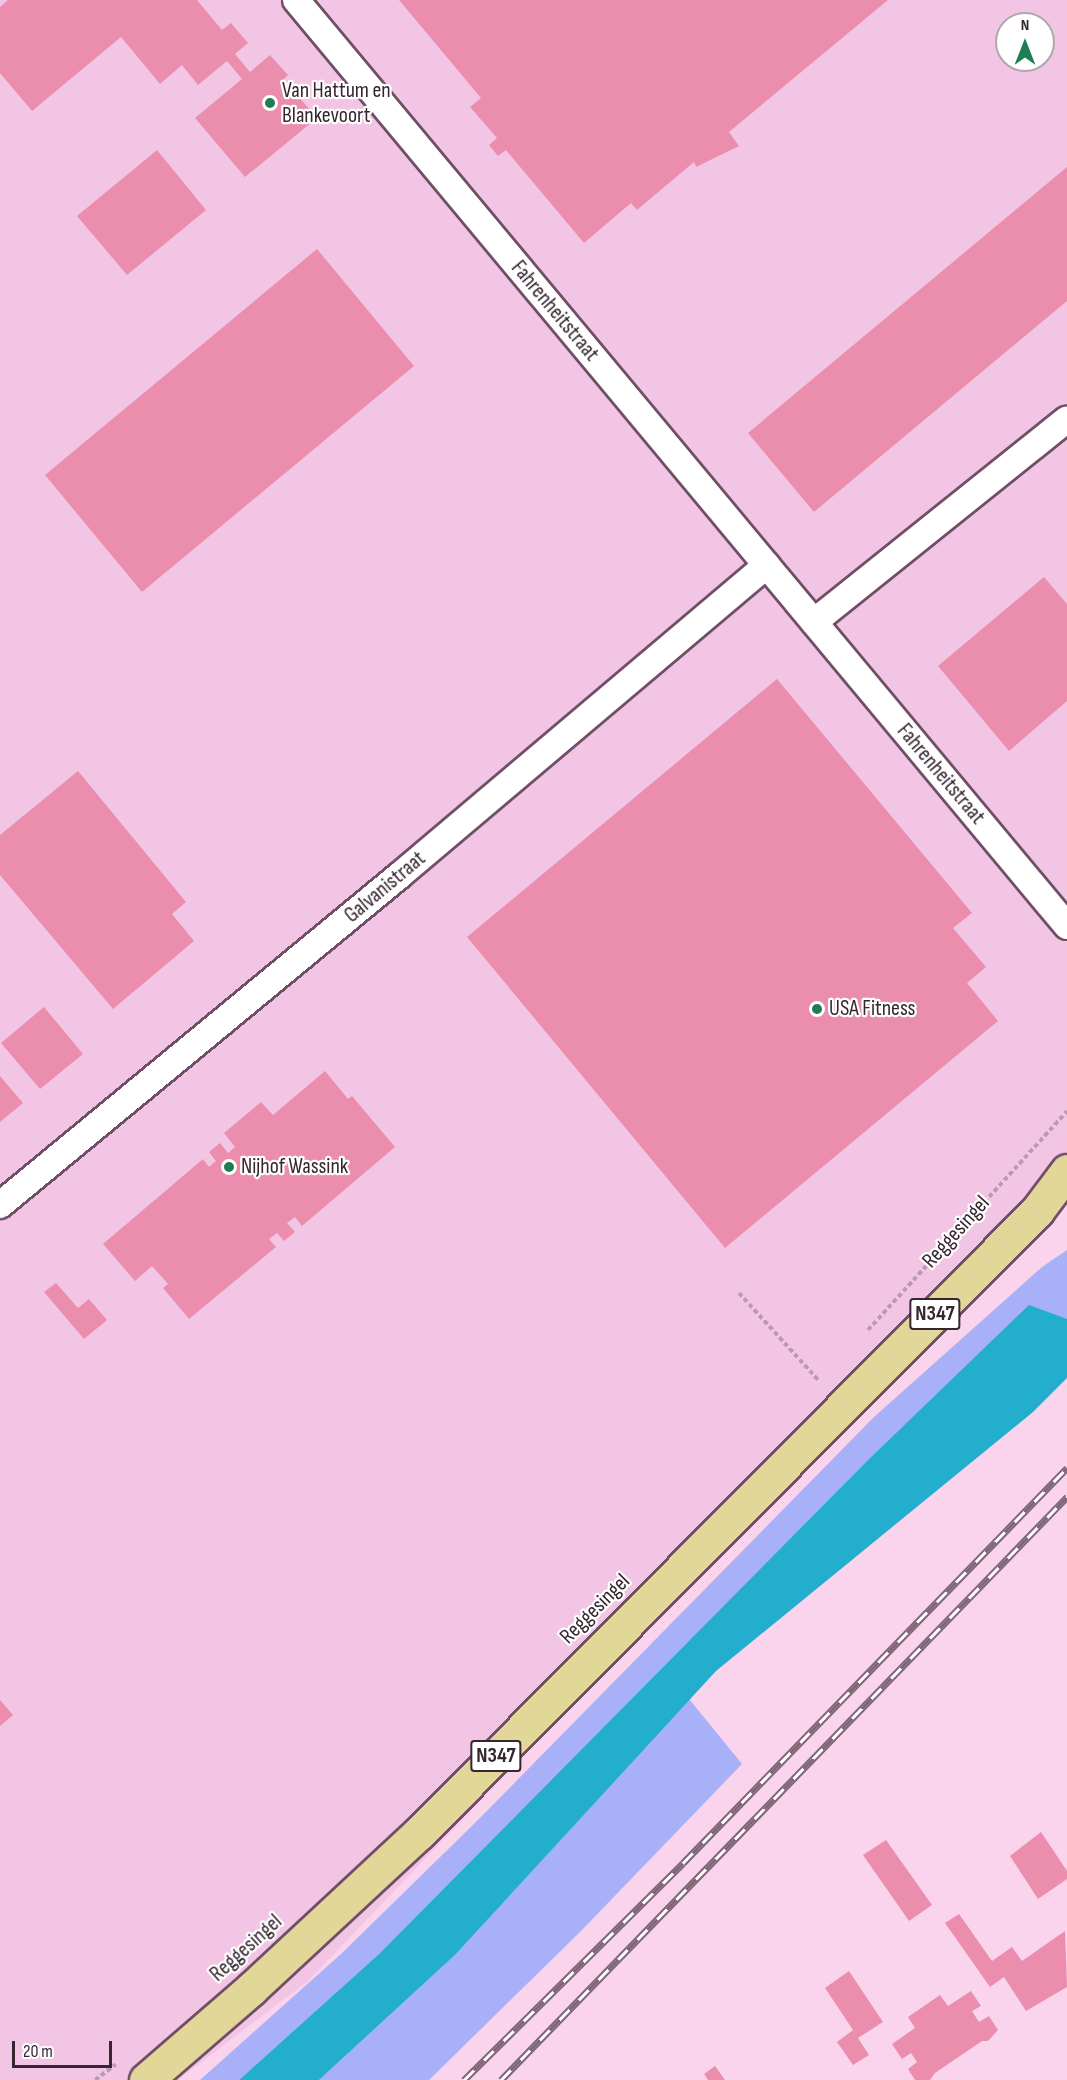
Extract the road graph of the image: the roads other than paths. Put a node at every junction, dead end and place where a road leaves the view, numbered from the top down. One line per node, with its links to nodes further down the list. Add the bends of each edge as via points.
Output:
1 (296, 0): 3 (street, Fahrenheitstraat)
2 (1067, 418): 4 (street)
3 (767, 565): 4 (street, Fahrenheitstraat); 8 (street, Galvanistraat)
4 (814, 622): 5 (street, Fahrenheitstraat)
5 (1067, 926)
6 (1067, 1171): 9 (main road, Reggesingel / N347)
7 (1067, 1197): 9 (main road, Reggesingel / N347)
8 (0, 1205)
9 (1037, 1211): 10 (main road, Reggesingel / N347, via 419,1833)
10 (146, 2080)

